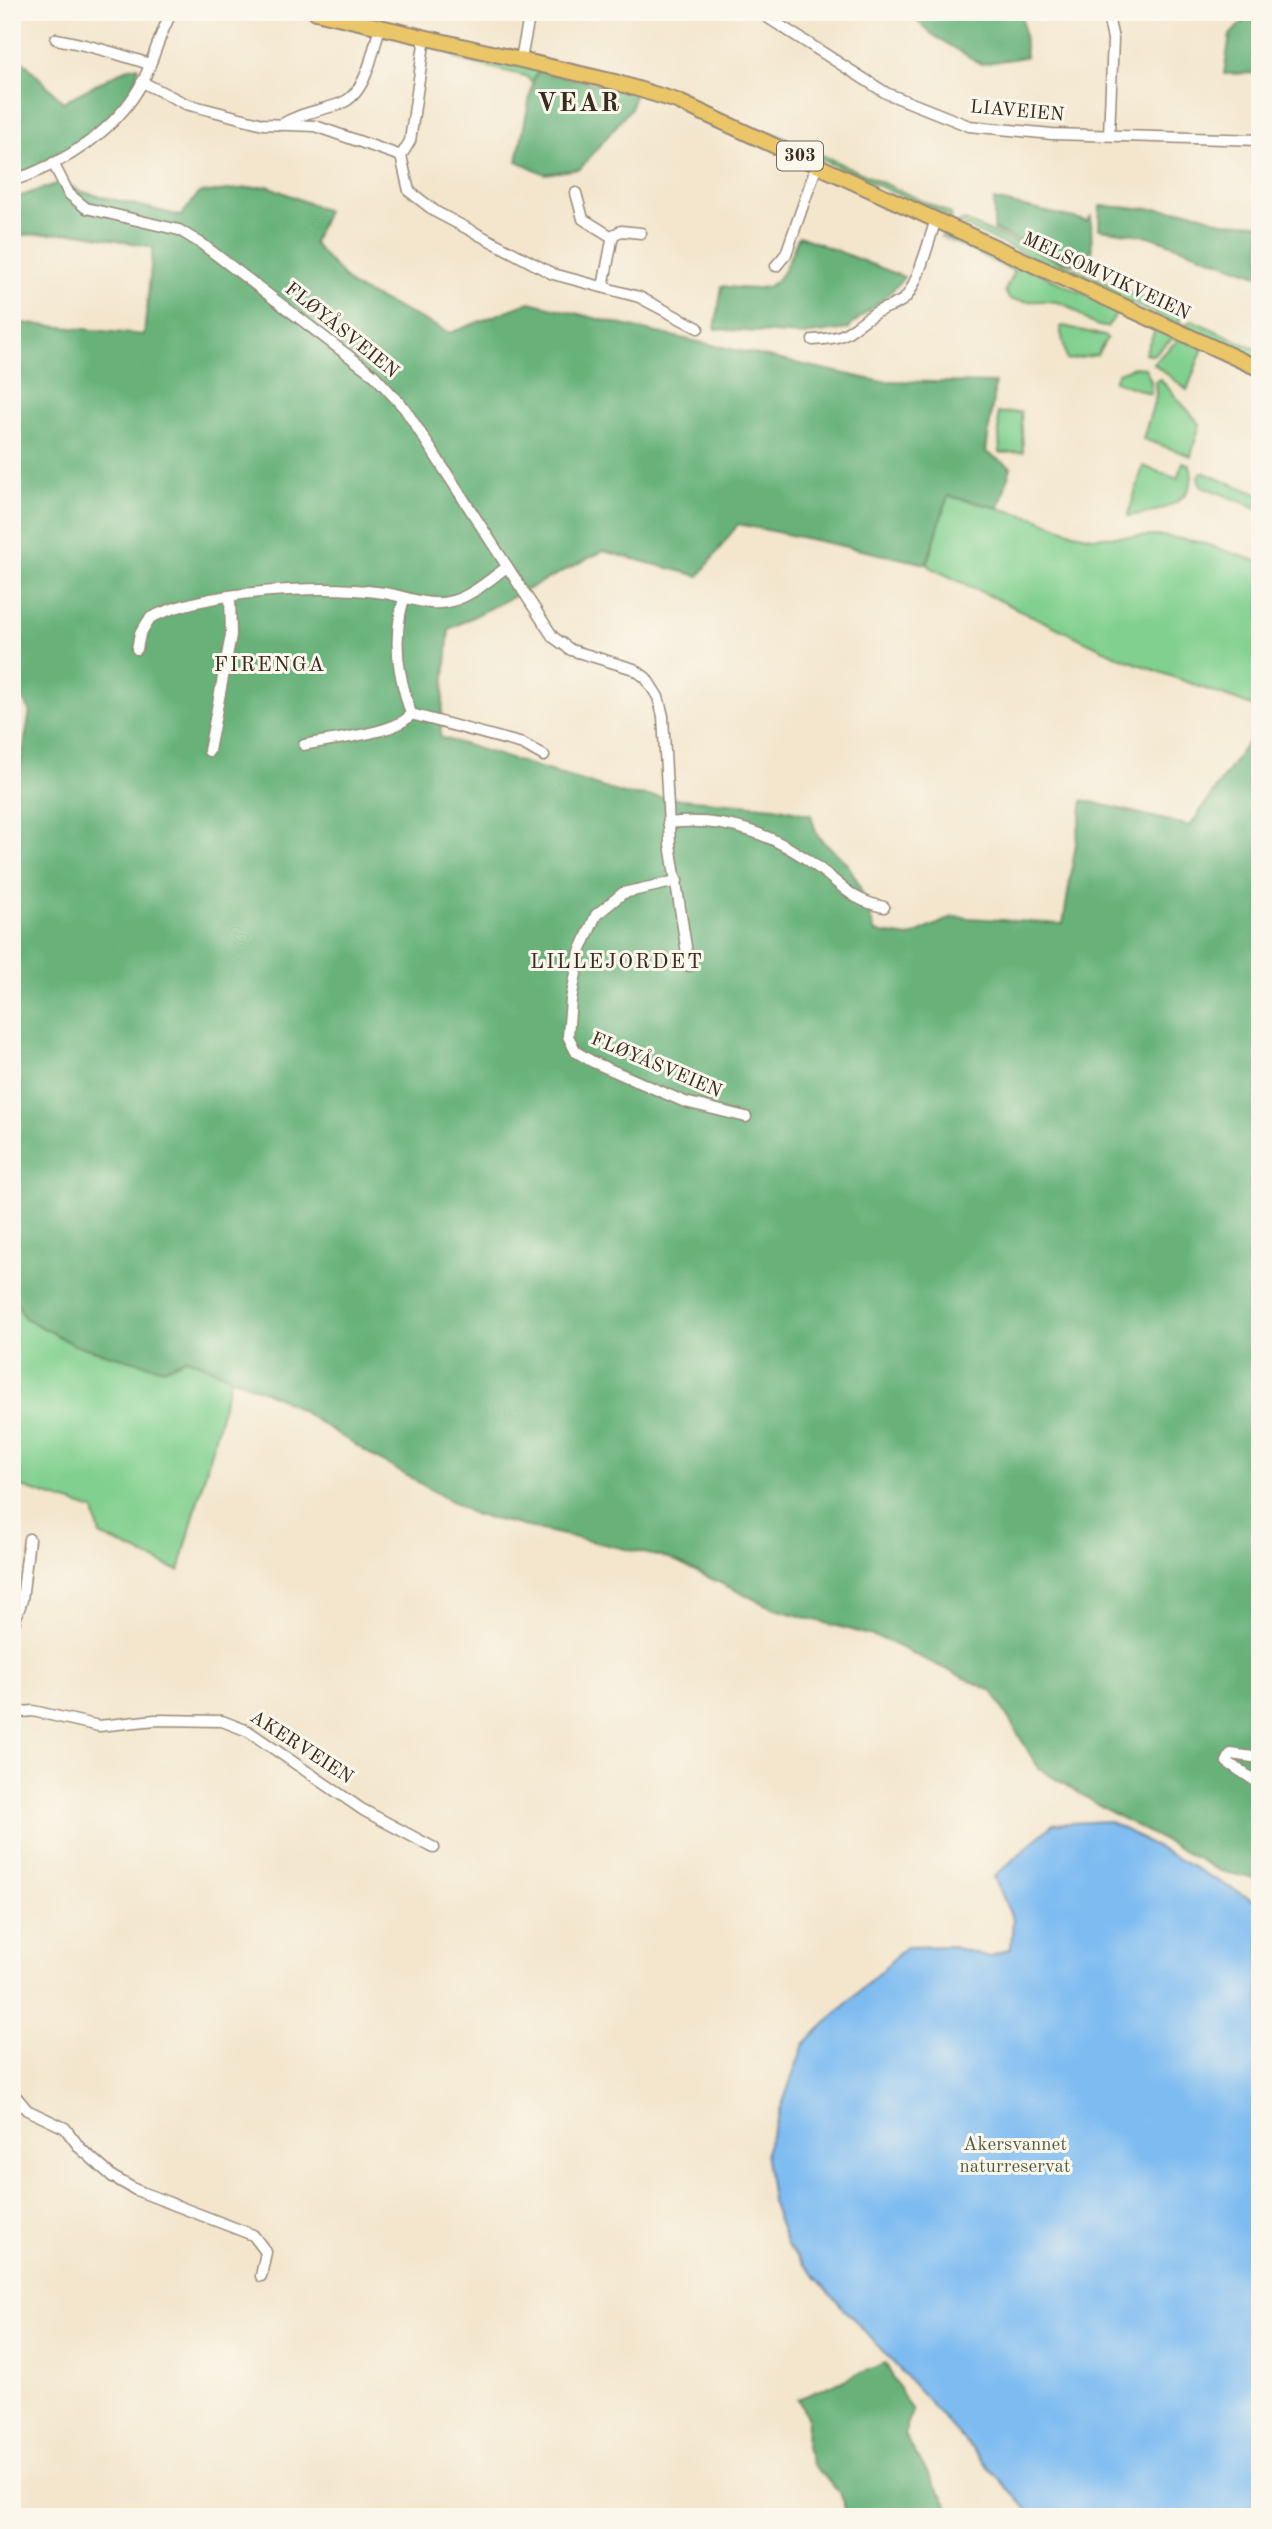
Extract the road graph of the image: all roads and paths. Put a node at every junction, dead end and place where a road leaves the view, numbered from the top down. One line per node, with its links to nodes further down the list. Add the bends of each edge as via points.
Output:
1 (161, 12): 8 (street)
2 (172, 12): 8 (street)
3 (316, 12): 7 (main road, MELSOMVIKVEIEN / 303)
4 (530, 12): 11 (street)
5 (759, 12): 15 (street, LIAVEIEN, via 886,93 952,122 1005,131)
6 (1107, 12): 15 (street, via 1113,39)
7 (380, 27): 9 (main road, MELSOMVIKVEIEN / 303); 14 (street, via 365,75 352,96)
8 (161, 30): 12 (street)
9 (425, 37): 11 (main road, MELSOMVIKVEIEN / 303); 17 (street, via 410,142)
10 (56, 39): 12 (street, via 115,51)
11 (521, 59): 19 (main road, MELSOMVIKVEIEN / 303, via 677,101)
12 (149, 64): 13 (street)
13 (142, 82): 14 (street, via 187,104); 18 (street, via 103,131)
14 (279, 126): 17 (street, via 315,126)
15 (1109, 135): 16 (street, LIAVEIEN)
16 (1260, 140)
17 (401, 156): 26 (street, via 409,191 436,212 553,274)
18 (53, 163): 20 (street); 30 (street, FLØYÅSVEIEN, via 69,194 86,208 187,234 374,376 412,419)
19 (817, 164): 22 (main road, MELSOMVIKVEIEN / 303); 25 (street, via 786,254)
20 (12, 181)
21 (576, 193): 24 (street, via 583,219)
22 (936, 219): 28 (street, via 907,296 877,311 851,333); 29 (main road, MELSOMVIKVEIEN / 303)
23 (641, 233): 24 (street, via 616,231)
24 (612, 237): 26 (street)
25 (776, 266)
26 (603, 287): 27 (street, via 639,297)
27 (698, 328)
28 (813, 340)
29 (1260, 369)
30 (507, 567): 32 (street, via 454,601 434,604); 38 (street, FLØYÅSVEIEN, via 561,644 623,664 650,684 661,705)
31 (230, 596): 32 (street, via 275,591 376,592); 33 (street, via 150,618); 36 (street, via 231,635)
32 (404, 598): 34 (street, via 395,645)
33 (137, 649)
34 (411, 714): 35 (street, via 392,728); 37 (street, via 523,744)
35 (304, 745)
36 (209, 751)
37 (544, 756)
38 (668, 823): 39 (street); 40 (street, via 714,821 759,833 802,855 848,895)
39 (677, 881): 41 (street); 42 (street, FLØYÅSVEIEN, via 623,893 596,915 580,952 568,1036 576,1052 593,1062 685,1102)
40 (884, 907)
41 (689, 966)
42 (746, 1117)
43 (29, 1539): 44 (street, via 22,1600)
44 (12, 1629)
45 (12, 1713): 48 (street, AKERVEIEN, via 33,1711 99,1726 155,1720 222,1721 248,1731 363,1810)
46 (1260, 1758): 47 (street, via 1231,1754 1227,1762)
47 (1260, 1784)
48 (434, 1849)
49 (12, 2092): 50 (street, via 27,2110 65,2128 113,2177 253,2235 266,2252)
50 (261, 2276)

